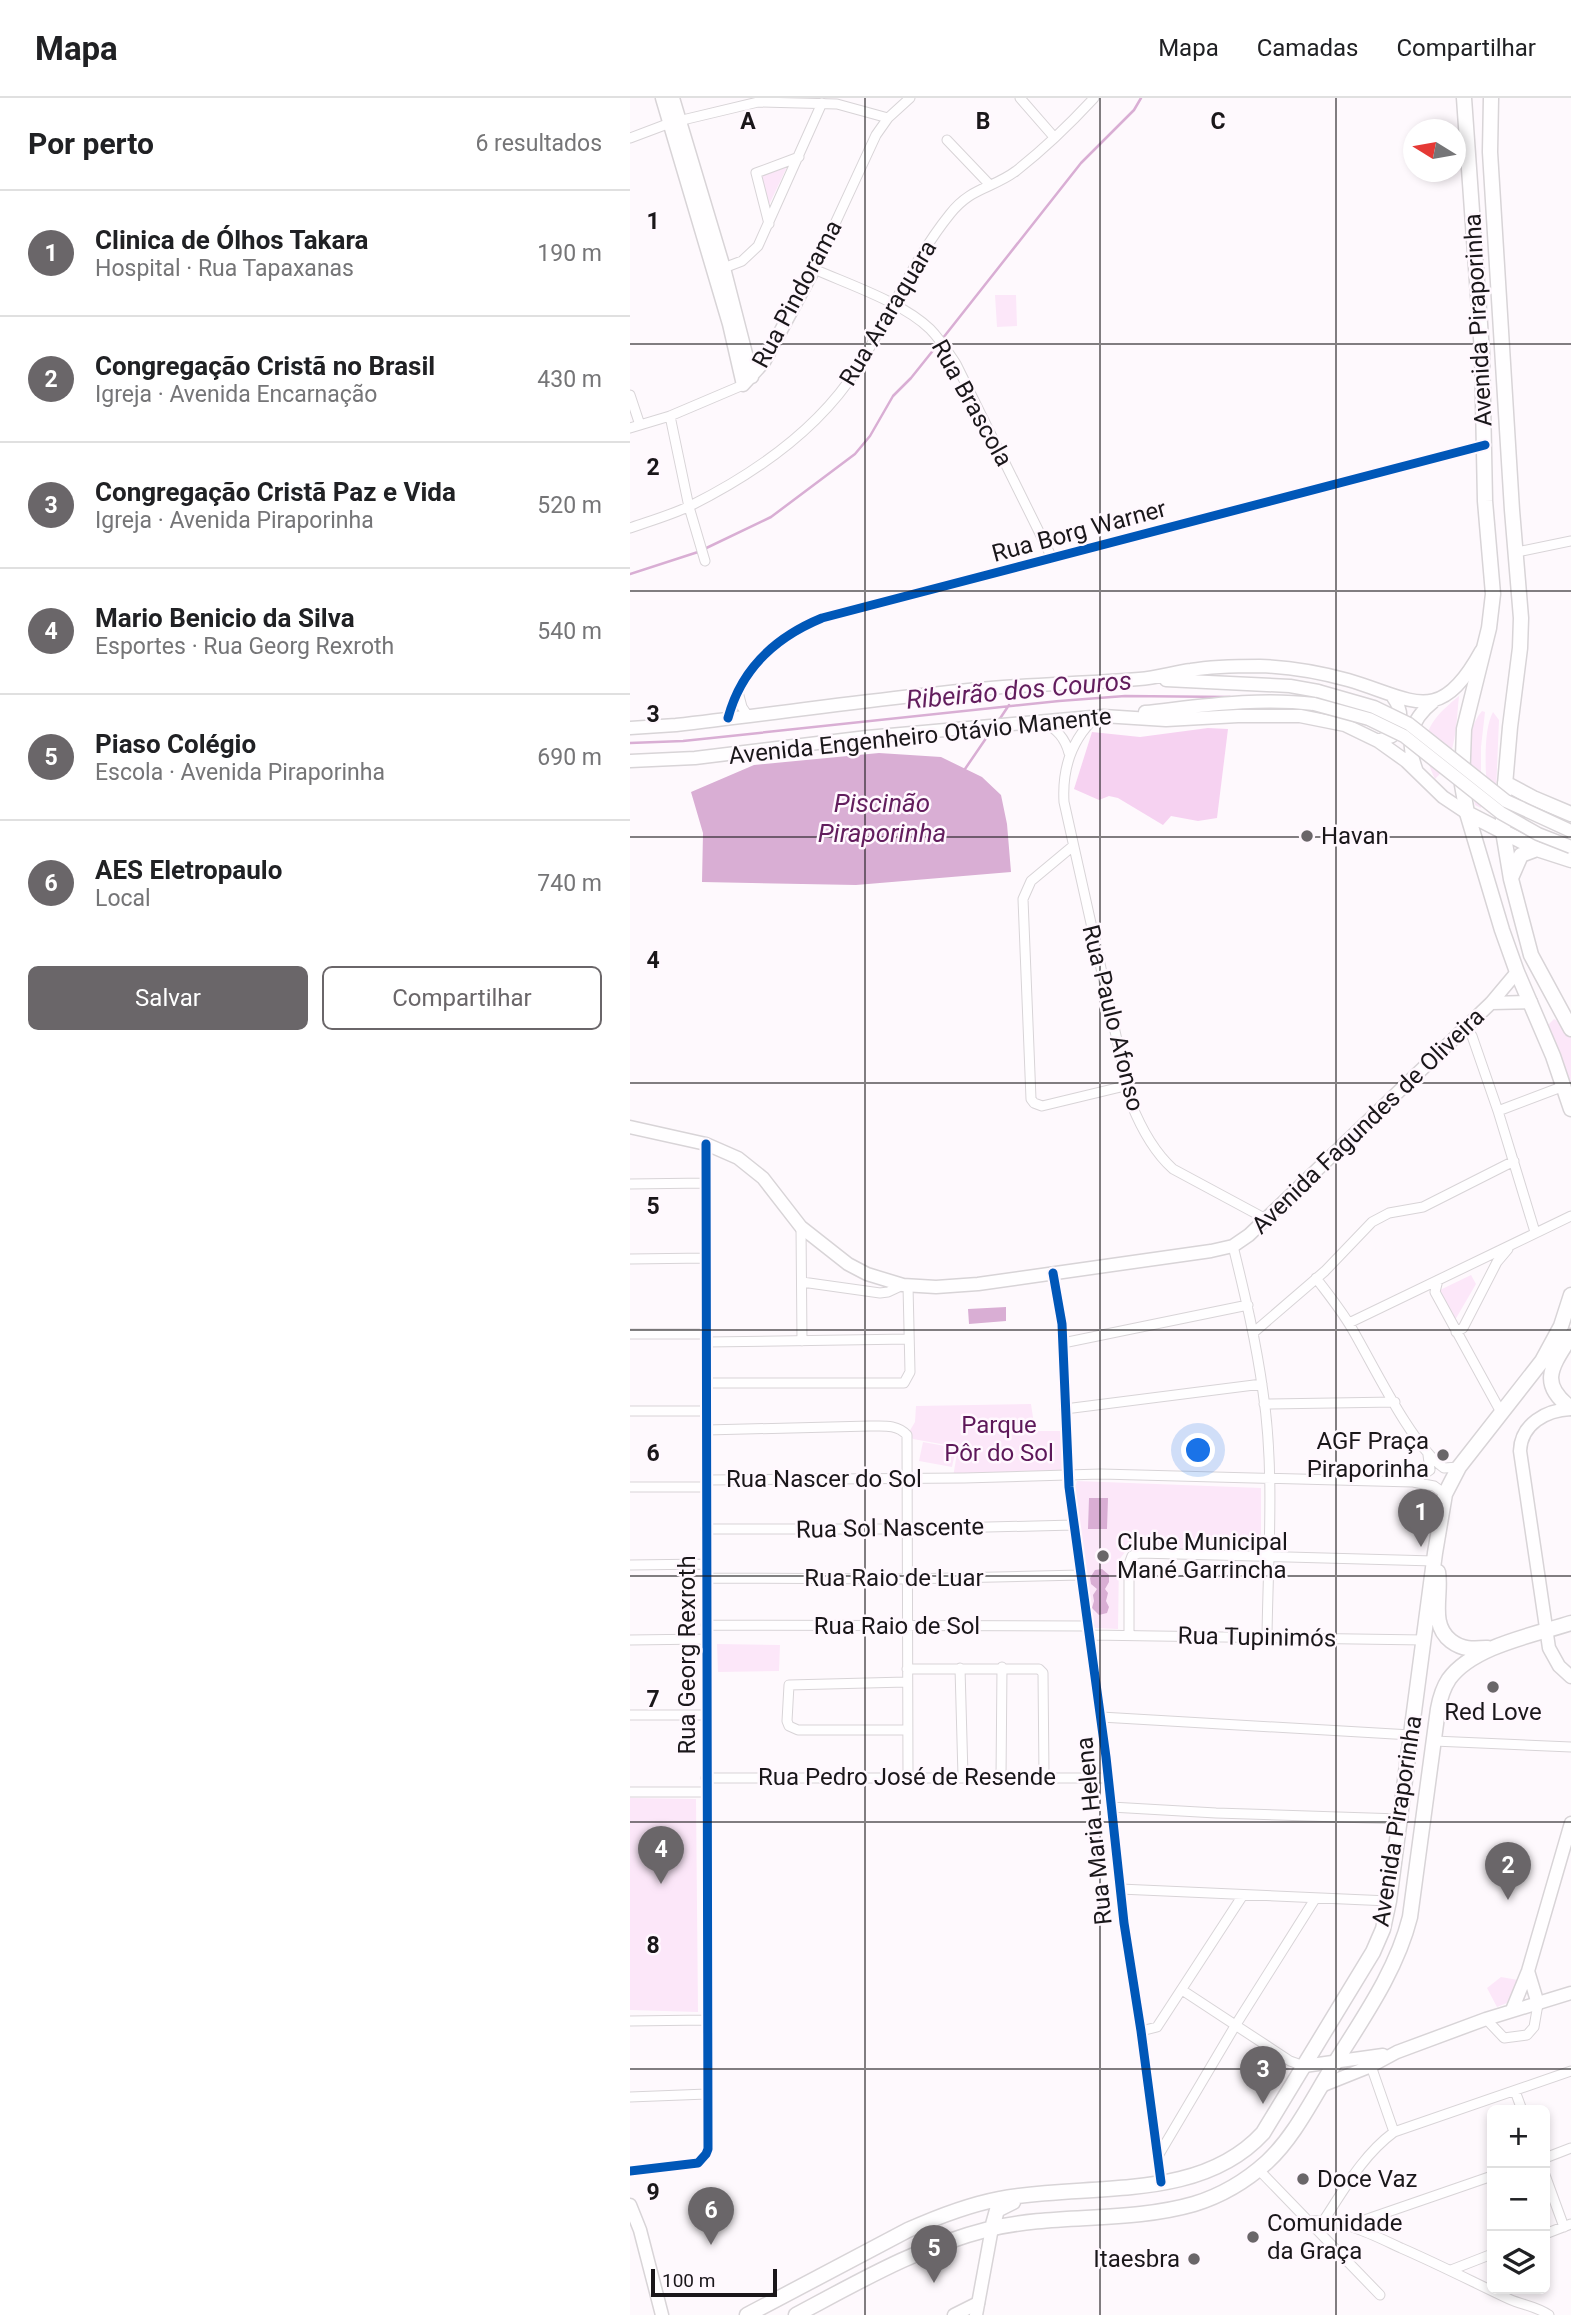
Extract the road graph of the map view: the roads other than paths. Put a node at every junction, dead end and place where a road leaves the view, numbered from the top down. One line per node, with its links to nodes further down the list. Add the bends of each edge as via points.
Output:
1 (662, 98): 12 (main road)
2 (673, 98): 12 (main road)
3 (910, 98): 11 (street, Rua Pindorama)
4 (1020, 98): 13 (street)
5 (1094, 98): 13 (street, Rua Araraquara)
6 (1464, 98): 26 (main road, Avenida Piraporinha)
7 (1491, 98): 30 (main road, Avenida Piraporinha, via 1490,152)
8 (760, 100): 10 (street); 12 (street)
9 (839, 101): 10 (street); 11 (street)
10 (822, 103): 16 (street)
11 (888, 118): 19 (street, Rua Pindorama)
12 (674, 122): 14 (street); 20 (main road)
13 (1054, 137): 17 (street, Rua Araraquara, via 1014,172)
14 (630, 138)
15 (947, 140): 17 (street)
16 (799, 156): 18 (street); 18 (street, via 756,173)
17 (989, 184): 21 (street, Rua Araraquara, via 963,199 949,214)
18 (769, 224): 20 (street, via 751,255)
19 (814, 269): 21 (street, Rua Brascola); 22 (main road, Rua Pindorama, via 776,343)
20 (719, 270): 22 (main road)
21 (893, 305): 27 (street, Rua Araraquara, via 857,370 800,435); 31 (street, Rua Brascola, via 936,335 956,364)
22 (748, 381): 24 (street, Rua Pindorama)
23 (630, 395): 25 (street)
24 (670, 415): 25 (street, Rua Pindorama); 27 (street)
25 (635, 427)
26 (1485, 445): 31 (street, Rua Borg Warner); 33 (main road, Avenida Piraporinha, via 1493,594)
27 (689, 507): 28 (street, Rua Araraquara); 32 (street)
28 (630, 528)
29 (1571, 541): 30 (street)
30 (1517, 552): 48 (main road, Avenida Piraporinha, via 1520,648)
31 (1052, 558): 35 (street, Rua Borg Warner, via 822,618 768,651)
32 (704, 559)
33 (1485, 645): 37 (main road, via 1457,685); 49 (main road, Avenida Piraporinha, via 1463,740)
34 (1141, 679): 36 (main road, Avenida Engenheiro Otávio Manente, via 1201,668 1283,667 1333,676); 39 (main road, Avenida Engenheiro Otávio Manente, via 986,689); 52 (main road, bridge, via 1290,686 1374,707 1419,731 1506,801)
35 (738, 690): 39 (street); 41 (street, Rua Borg Warner)
36 (1394, 697): 37 (main road, Avenida Engenheiro Otávio Manente); 44 (main road, via 1401,711 1398,727 1388,739)
37 (1436, 700): 47 (main road, via 1412,728 1409,745)
38 (1113, 715): 40 (main road, Avenida Engenheiro Otávio Manente); 44 (main road, Avenida Engenheiro Otávio Manente, via 1166,720 1300,716 1345,725); 54 (main road, bridge, via 1241,702 1298,702 1340,710 1415,743 1501,813)
39 (748, 716): 41 (main road, Avenida Engenheiro Otávio Manente)
40 (1096, 717): 42 (main road, Avenida Engenheiro Otávio Manente); 45 (street, Rua Paulo Afonso)
41 (728, 719): 43 (main road, Avenida Engenheiro Otávio Manente)
42 (1043, 722): 45 (street, via 1057,731); 46 (main road, Avenida Engenheiro Otávio Manente)
43 (630, 728)
44 (1378, 741): 47 (main road, Avenida Engenheiro Otávio Manente)
45 (1069, 753): 53 (street, Rua Paulo Afonso, via 1064,794)
46 (630, 761)
47 (1416, 771): 49 (main road, Avenida Engenheiro Otávio Manente)
48 (1505, 783): 50 (main road); 51 (main road, Avenida Piraporinha)
49 (1467, 813): 51 (main road); 58 (main road, Avenida Piraporinha)
50 (1569, 813): 55 (main road, via 1556,819)
51 (1503, 831): 55 (main road); 57 (main road, Avenida Piraporinha)
52 (1571, 831)
53 (1073, 846): 63 (street, Rua Paulo Afonso); 63 (street, via 1031,881 1023,899 1031,1099 1042,1106)
54 (1571, 846)
55 (1544, 851): 56 (main road); 57 (main road, via 1521,855)
56 (1571, 860)
57 (1511, 879): 62 (main road, Avenida Piraporinha, via 1531,955)
58 (1517, 972): 59 (main road, Avenida Piraporinha); 60 (main road, Avenida Fagundes de Oliveira)
59 (1531, 1002): 60 (main road, Avenida Fagundes de Oliveira); 64 (main road, Avenida Piraporinha)
60 (1491, 1003): 61 (main road, Avenida Fagundes de Oliveira)
61 (1466, 1026): 66 (street); 73 (main road, Avenida Fagundes de Oliveira)
62 (1571, 1029)
63 (1125, 1086): 73 (street, Rua Paulo Afonso, via 1139,1122 1162,1159)
64 (1564, 1086): 65 (main road, Avenida Piraporinha); 66 (street)
65 (1571, 1109)
66 (1498, 1111): 69 (street)
67 (630, 1127): 68 (main road, Avenida Fagundes de Oliveira)
68 (706, 1144): 70 (street, Rua Georg Rexroth); 74 (main road, Avenida Fagundes de Oliveira, via 752,1168)
69 (1514, 1161): 75 (street); 83 (street, via 1423,1206 1380,1217)
70 (706, 1183): 71 (street); 78 (street, Rua Georg Rexroth)
71 (630, 1184)
72 (1571, 1216): 75 (street)
73 (1266, 1219): 77 (main road, Avenida Fagundes de Oliveira)
74 (801, 1227): 85 (street); 86 (main road, Avenida Fagundes de Oliveira, via 848,1264)
75 (1535, 1232): 76 (street)
76 (1511, 1245): 80 (street); 82 (street)
77 (1233, 1246): 81 (main road, Avenida Fagundes de Oliveira); 90 (street)
78 (706, 1258): 79 (street); 96 (street, Rua Georg Rexroth)
79 (630, 1259)
80 (1475, 1262): 82 (street); 84 (street)
81 (1053, 1273): 86 (main road, Avenida Fagundes de Oliveira, via 957,1286); 99 (street, Rua Maria Helena)
82 (1490, 1275): 92 (street, via 1463,1328)
83 (1316, 1278): 91 (street); 93 (street)
84 (1438, 1280): 87 (street); 88 (street)
85 (802, 1283): 86 (street, via 880,1293); 98 (street)
86 (906, 1285): 97 (street)
87 (1423, 1288): 88 (street); 91 (street)
88 (1435, 1293): 92 (street)
89 (1571, 1295): 108 (main road, Avenida Piraporinha, via 1551,1346)
90 (1248, 1305): 93 (street); 99 (street)
91 (1349, 1323): 102 (street)
92 (1456, 1332): 108 (street)
93 (1253, 1333): 101 (street)
94 (630, 1334): 96 (street)
95 (1571, 1336): 105 (main road, via 1550,1378 1555,1392)
96 (706, 1338): 98 (street); 100 (street, Rua Georg Rexroth)
97 (909, 1339): 98 (street); 100 (street, via 910,1372 904,1383)
98 (802, 1341)
99 (1063, 1343): 104 (street, Rua Maria Helena)
100 (706, 1383): 107 (street, Rua Georg Rexroth)
101 (1262, 1384): 103 (street); 104 (street)
102 (1395, 1402): 103 (street); 110 (street)
103 (1264, 1404): 114 (street)
104 (1065, 1409): 112 (street, Rua Maria Helena)
105 (1571, 1409): 133 (main road, via 1542,1416 1520,1443)
106 (630, 1411): 107 (street)
107 (706, 1411): 109 (street, Rua Georg Rexroth)
108 (1502, 1414): 111 (main road, Avenida Piraporinha)
109 (706, 1430): 113 (street, via 893,1426 907,1435); 116 (street, Rua Georg Rexroth)
110 (1427, 1451): 111 (street, via 1444,1468); 115 (street, via 1430,1470)
111 (1458, 1467): 118 (main road, Avenida Piraporinha)
112 (1068, 1475): 113 (street, Rua Nascer do Sol); 114 (street, Rua Nascer do Sol); 119 (street, Rua Maria Helena)
113 (907, 1478): 116 (street, Rua Nascer do Sol); 121 (street)
114 (1269, 1478): 115 (street, Rua Nascer do Sol); 122 (street)
115 (1413, 1482): 118 (street, Rua Nascer do Sol)
116 (706, 1483): 117 (street, Rua Nascer do Sol); 120 (street, Rua Georg Rexroth)
117 (630, 1487)
118 (1446, 1494): 123 (main road, Avenida Piraporinha)
119 (1074, 1525): 121 (street, Rua Sol Nascente); 126 (street, Rua Maria Helena)
120 (706, 1529): 121 (street, Rua Sol Nascente); 125 (street, Rua Georg Rexroth)
121 (907, 1529): 128 (street)
122 (1268, 1558): 123 (street); 134 (street, via 1134,1554 1129,1564); 135 (street)
123 (1434, 1561): 138 (main road, Avenida Piraporinha); 139 (main road, via 1443,1634 1463,1648)
124 (630, 1564): 125 (street)
125 (706, 1564): 127 (street, Rua Georg Rexroth)
126 (1081, 1575): 128 (street, Rua Raio de Luar); 132 (street, Rua Maria Helena)
127 (706, 1578): 128 (street, Rua Raio de Luar); 130 (street, Rua Georg Rexroth)
128 (906, 1579): 131 (street)
129 (1571, 1623): 133 (main road, Avenida Piraporinha)
130 (706, 1625): 131 (street, Rua Raio de Sol); 136 (street, Rua Georg Rexroth)
131 (907, 1626): 132 (street, Rua Raio de Sol); 142 (street)
132 (1089, 1630): 134 (street, Rua Tupinimós); 147 (street, Rua Maria Helena)
133 (1545, 1631): 139 (main road, Avenida Piraporinha); 143 (main road, via 1551,1654)
134 (1129, 1635): 135 (street, Rua Tupinimós)
135 (1267, 1637): 138 (street, Rua Tupinimós)
136 (706, 1639): 137 (street); 145 (street, Rua Georg Rexroth)
137 (630, 1640)
138 (1424, 1640): 149 (main road, Avenida Piraporinha)
139 (1497, 1646): 150 (main road, Avenida Piraporinha, via 1462,1666 1447,1682 1437,1709)
140 (1002, 1667): 141 (street); 154 (street, via 1036,1668 1043,1673); 155 (street)
141 (960, 1668): 142 (street); 153 (street)
142 (907, 1669): 144 (street)
143 (1571, 1677)
144 (906, 1682): 148 (street); 148 (street, via 789,1685 787,1721 797,1730)
145 (706, 1715): 146 (street); 156 (street, Rua Georg Rexroth)
146 (630, 1716)
147 (1101, 1717): 149 (street); 157 (street, Rua Maria Helena)
148 (906, 1730): 152 (street)
149 (1411, 1735): 161 (main road, Avenida Piraporinha)
150 (1434, 1741): 151 (street); 163 (main road, Avenida Piraporinha)
151 (1571, 1747)
152 (908, 1776): 153 (street, Rua Pedro José de Resende); 156 (street, Rua Pedro José de Resende)
153 (963, 1776): 155 (street, Rua Pedro José de Resende)
154 (1044, 1776): 155 (street, Rua Pedro José de Resende); 157 (street, Rua Pedro José de Resende)
155 (1001, 1777)
156 (706, 1778): 159 (street, Rua Georg Rexroth)
157 (1108, 1778): 160 (street, Rua Maria Helena)
158 (630, 1792): 159 (street)
159 (706, 1792): 174 (street, Rua Georg Rexroth)
160 (1111, 1807): 161 (street); 164 (street, Rua Maria Helena)
161 (1400, 1819): 167 (main road, Avenida Piraporinha)
162 (1571, 1823): 168 (main road)
163 (1415, 1884): 167 (main road); 179 (main road, Avenida Piraporinha, via 1401,1950)
164 (1119, 1889): 165 (street); 177 (street, Rua Maria Helena)
165 (1243, 1895): 166 (street); 169 (street)
166 (1315, 1899): 167 (street); 176 (street)
167 (1389, 1901): 180 (main road, Avenida Piraporinha, via 1373,1952)
168 (1528, 1971): 171 (main road); 172 (main road)
169 (1182, 1990): 176 (street); 177 (street, via 1157,2027)
170 (1571, 1993): 171 (main road)
171 (1538, 2004): 172 (main road); 173 (street, via 1534,2027 1527,2035 1504,2038)
172 (1512, 2010): 173 (main road)
173 (1486, 2019): 178 (main road)
174 (706, 2020): 175 (street); 185 (street, Rua Georg Rexroth)
175 (630, 2021)
176 (1235, 2026): 180 (street); 190 (street)
177 (1141, 2031): 190 (street, Rua Maria Helena)
178 (1397, 2052): 179 (main road); 181 (main road)
179 (1335, 2063): 180 (main road); 183 (main road, Avenida Piraporinha)
180 (1304, 2066): 195 (main road, Avenida Piraporinha, via 1268,2126 1247,2148 1200,2175)
181 (1371, 2066): 183 (main road); 188 (street)
182 (1571, 2071): 184 (street)
183 (1321, 2085): 192 (main road, Avenida Piraporinha, via 1284,2142)
184 (1515, 2091): 187 (street); 188 (street)
185 (707, 2094): 186 (street); 193 (street, Rua Georg Rexroth, via 708,2148 698,2163)
186 (630, 2097)
187 (1519, 2105)
188 (1394, 2132): 200 (street, via 1360,2164)
189 (1571, 2148): 191 (street)
190 (1158, 2155): 195 (street, Rua Maria Helena)
191 (1550, 2156)
192 (1258, 2169): 201 (street); 204 (main road, Avenida Piraporinha, via 1218,2195 1177,2208)
193 (630, 2171)
194 (1487, 2178): 202 (street)
195 (1161, 2182): 197 (main road, Avenida Piraporinha)
196 (1550, 2186): 203 (street)
197 (1037, 2195): 204 (main road, via 1000,2207); 211 (main road, Avenida Piraporinha, via 1000,2198 932,2220)
198 (630, 2205): 199 (main road)
199 (633, 2219): 210 (main road)
200 (1324, 2220): 201 (street); 202 (street)
201 (1310, 2221): 208 (street)
202 (1350, 2225): 207 (street)
203 (1568, 2226): 205 (street)
204 (992, 2228): 209 (main road); 212 (main road, Avenida Piraporinha, via 913,2253)
205 (1550, 2232)
206 (1487, 2256): 207 (street)
207 (1451, 2270): 214 (street)
208 (1380, 2295)
209 (977, 2309): 213 (main road)
210 (662, 2315)
211 (747, 2315)
212 (796, 2315)
213 (954, 2315)
214 (1549, 2315)

